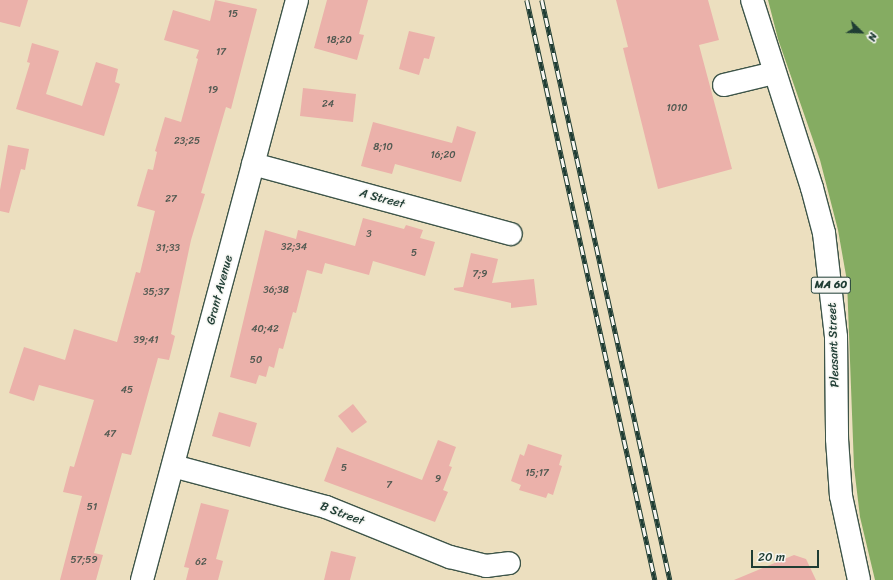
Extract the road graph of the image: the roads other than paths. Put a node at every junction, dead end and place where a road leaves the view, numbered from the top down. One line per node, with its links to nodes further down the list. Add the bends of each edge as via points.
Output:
1 (297, 0): 5 (street, Grant Avenue)
2 (752, 0): 3 (street, Pleasant Street / MA 60)
3 (774, 73): 4 (street); 10 (street, Pleasant Street / MA 60, via 812,188 828,258 836,337 836,413 841,496)
4 (724, 85)
5 (253, 164): 6 (street, A Street); 7 (street, Grant Avenue)
6 (511, 234)
7 (173, 466): 8 (street, B Street, via 326,507 450,557 486,566); 9 (street, Grant Avenue)
8 (509, 563)
9 (142, 580)
10 (859, 580)

